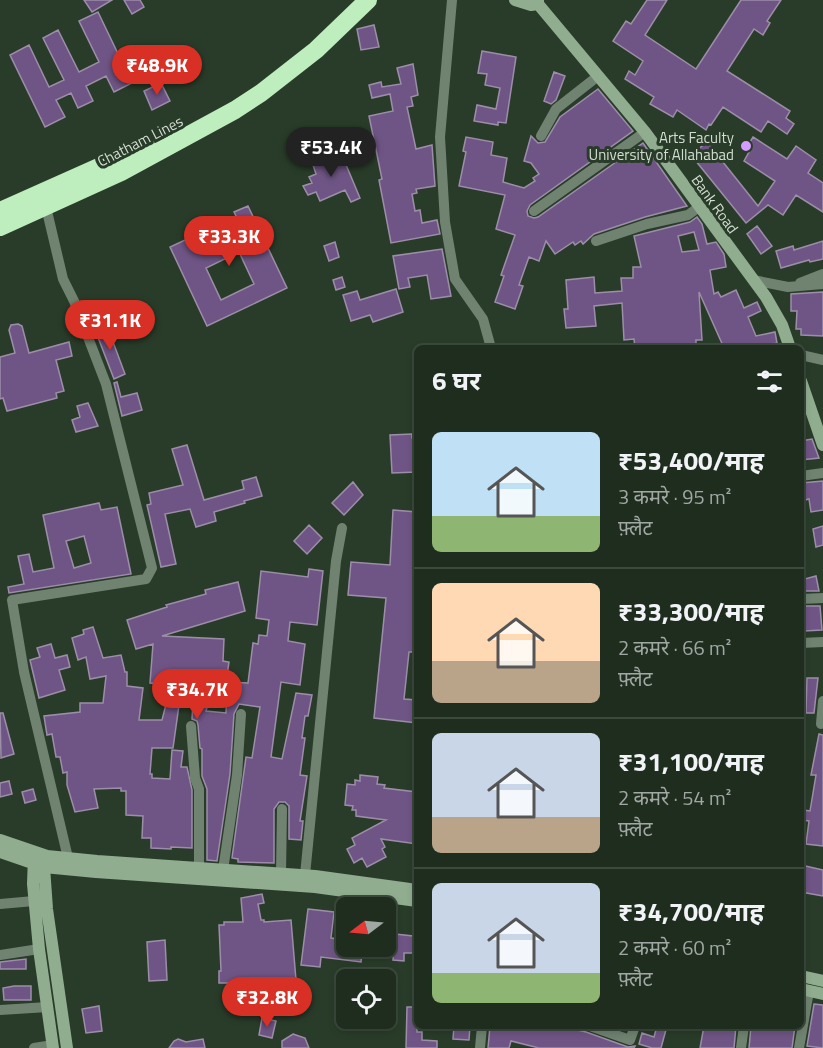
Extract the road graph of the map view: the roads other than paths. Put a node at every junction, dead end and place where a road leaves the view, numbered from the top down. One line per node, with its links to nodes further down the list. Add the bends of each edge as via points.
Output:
1 (354, 0): 12 (highway, Chatham Lines, via 317,36 238,97 145,146)
2 (368, 0): 9 (highway, Chatham Lines, via 316,50 235,110 121,172)
3 (452, 0): 19 (street, via 440,137 445,222 455,279 483,319)
4 (515, 0): 5 (main road, via 531,5)
5 (538, 2): 6 (main road, Bank Road)
6 (598, 76): 7 (main road, Bank Road); 8 (street, via 556,109)
7 (645, 132): 10 (main road, Bank Road); 11 (street)
8 (541, 136)
9 (46, 207): 13 (highway, Chatham Lines); 39 (street, via 63,279 106,384 152,568 146,579 12,600 24,672)
10 (699, 207): 14 (street, via 688,215); 16 (main road, Bank Road)
11 (534, 211)
12 (0, 212)
13 (0, 227)
14 (596, 241)
15 (823, 274): 18 (street)
16 (753, 280): 18 (street); 20 (main road, Bank Road, via 782,325)
17 (823, 284): 18 (street)
18 (788, 287)
19 (490, 345)
20 (789, 345)
21 (804, 356): 22 (street)
22 (823, 360)
23 (804, 390): 24 (main road)
24 (823, 445)
25 (823, 473): 26 (street)
26 (804, 476)
27 (342, 528): 44 (street)
28 (823, 598): 29 (street)
29 (804, 599)
30 (823, 642): 31 (street)
31 (804, 643)
32 (823, 701): 34 (street)
33 (241, 714): 42 (street, via 237,775)
34 (821, 724)
35 (191, 726): 41 (street, via 199,789)
36 (282, 809): 43 (street)
37 (0, 840): 40 (main road)
38 (0, 852): 40 (main road)
39 (68, 858): 40 (main road); 41 (main road)
40 (40, 860): 46 (main road); 47 (main road); 64 (main road)
41 (199, 868): 42 (main road)
42 (223, 870): 43 (main road)
43 (280, 874): 44 (main road)
44 (305, 875): 45 (main road)
45 (414, 889)
46 (34, 901): 48 (street); 49 (main road)
47 (414, 901)
48 (0, 904)
49 (39, 949): 50 (street); 55 (main road)
50 (0, 955)
51 (804, 977): 52 (main road)
52 (823, 981)
53 (805, 990): 54 (main road)
54 (823, 994)
55 (48, 1007): 56 (street); 62 (main road)
56 (0, 1010)
57 (482, 1029): 65 (street)
58 (599, 1029): 59 (street, via 630,1040)
59 (634, 1029)
60 (744, 1029): 66 (street)
61 (801, 1029): 67 (street)
62 (53, 1047): 63 (street)
63 (34, 1048)
64 (67, 1048)
65 (480, 1048)
66 (741, 1048)
67 (799, 1048)

